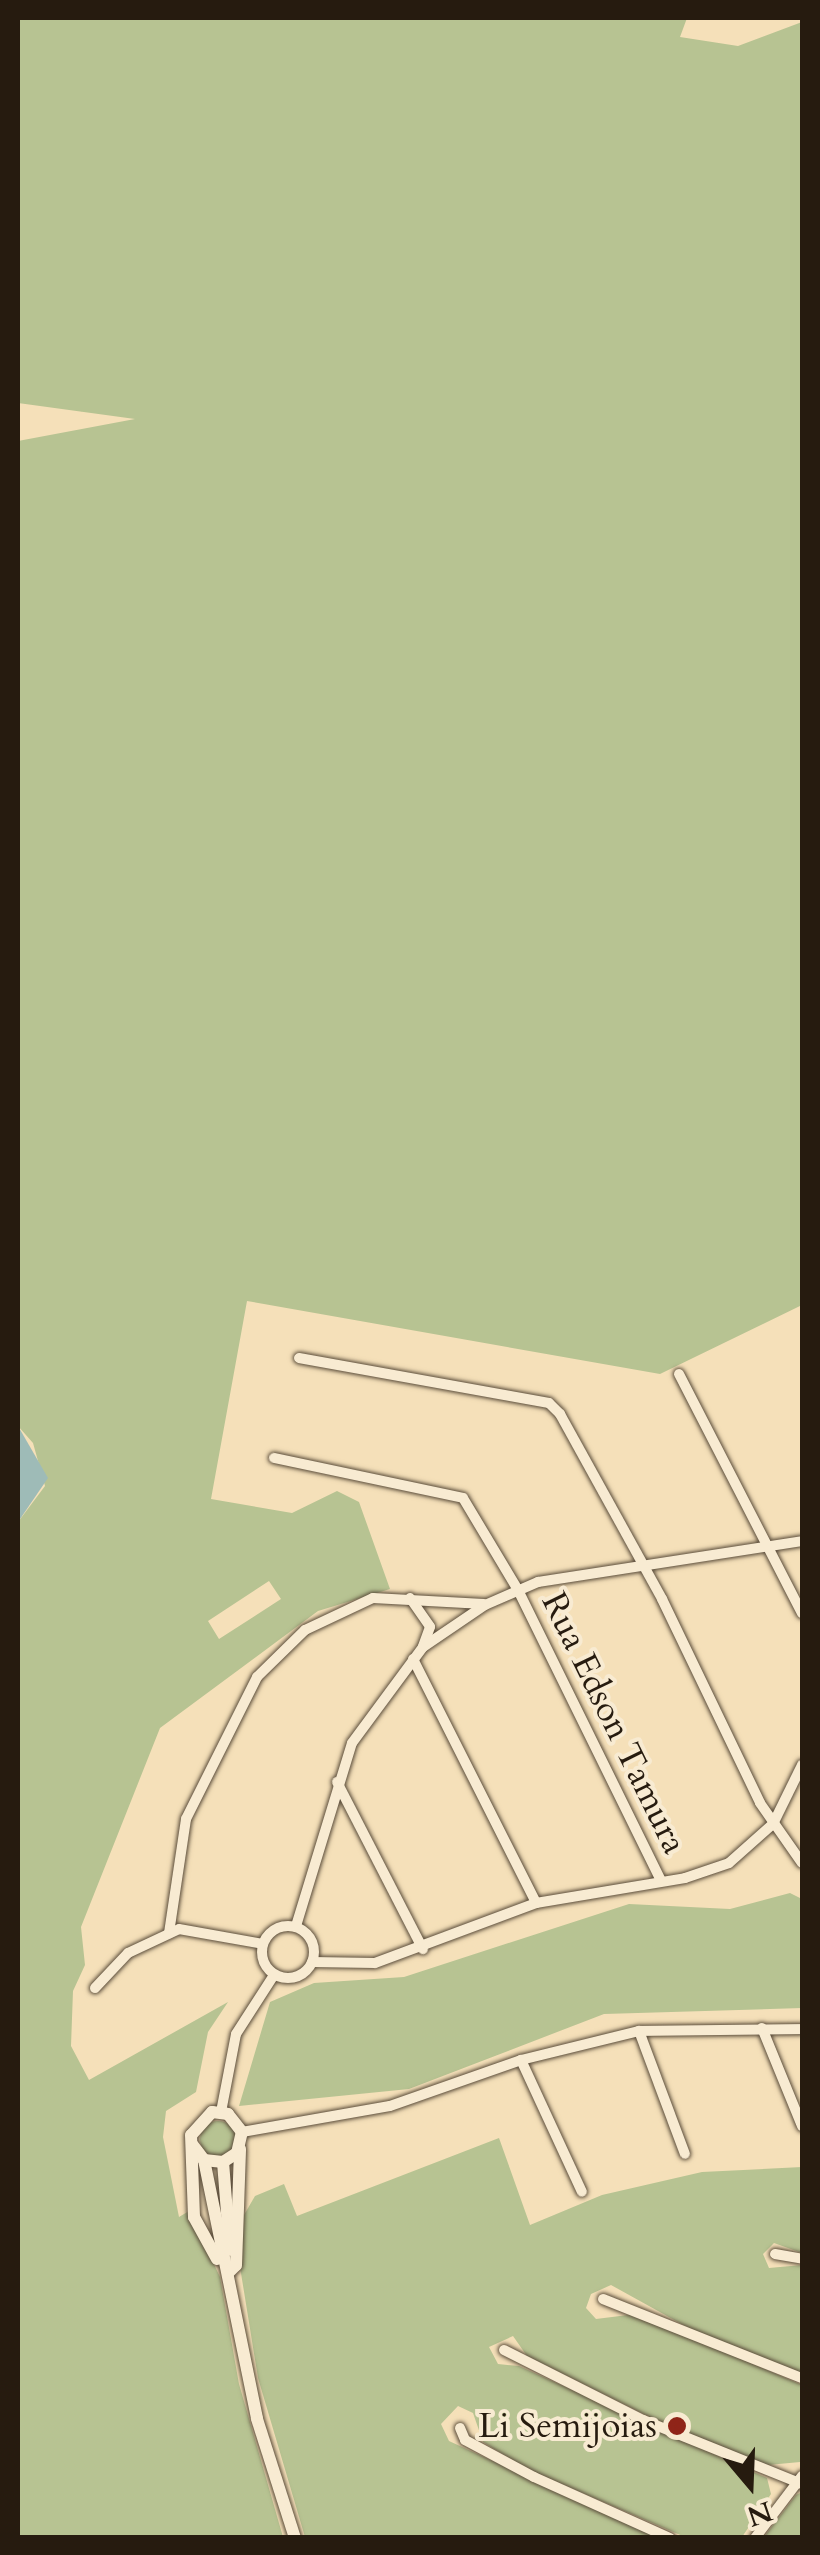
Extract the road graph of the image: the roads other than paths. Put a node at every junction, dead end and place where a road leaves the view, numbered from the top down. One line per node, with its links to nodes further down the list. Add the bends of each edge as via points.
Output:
1 (299, 1358): 6 (street, via 528,1400 560,1414)
2 (679, 1374): 5 (street)
3 (274, 1458): 7 (street, Rua Edson Tamura, via 463,1498)
4 (802, 1541): 5 (street)
5 (767, 1550): 6 (street); 10 (street)
6 (638, 1562): 7 (street); 15 (street)
7 (518, 1590): 9 (street); 17 (street, Rua Edson Tamura)
8 (409, 1597): 9 (street); 11 (street, via 430,1627); 20 (street, via 373,1598 332,1613 257,1677 186,1819)
9 (484, 1604): 11 (street)
10 (802, 1612)
11 (422, 1647): 12 (street)
12 (414, 1659): 14 (street, via 352,1742); 18 (street)
13 (802, 1765): 15 (street)
14 (337, 1782): 19 (street); 22 (street)
15 (772, 1824): 16 (street); 17 (street, via 729,1863)
16 (802, 1863)
17 (661, 1881): 18 (street)
18 (536, 1903): 22 (street)
19 (296, 1926): 21 (street, via 272,1931); 23 (street, via 314,1945)
20 (169, 1933): 21 (street); 25 (street, via 128,1953)
21 (262, 1944): 24 (street)
22 (423, 1949): 23 (street, via 375,1963)
23 (312, 1962): 24 (street, via 292,1978)
24 (274, 1974): 30 (street, via 236,2034)
25 (94, 1988)
26 (762, 2028): 27 (street); 28 (street); 31 (street)
27 (802, 2029)
28 (639, 2031): 29 (street); 34 (street)
29 (521, 2060): 32 (street, via 390,2106); 37 (street)
30 (220, 2112): 32 (street); 33 (street, via 198,2120)
31 (802, 2126)
32 (241, 2139): 35 (street); 42 (street, via 236,2265)
33 (192, 2144): 35 (street); 36 (street)
34 (686, 2154)
35 (212, 2163): 36 (street); 38 (street); 39 (street)
36 (194, 2182): 38 (street, via 194,2217)
37 (582, 2192)
38 (211, 2243): 39 (street); 42 (street)
39 (230, 2250): 42 (street)
40 (775, 2254): 41 (street)
41 (802, 2259)
42 (228, 2272): 48 (street, via 257,2419)
43 (603, 2299): 45 (street)
44 (504, 2350): 47 (street)
45 (802, 2378)
46 (460, 2428): 49 (street, via 465,2440 534,2477)
47 (800, 2481): 50 (street)
48 (294, 2538)
49 (670, 2538)
50 (755, 2538)

